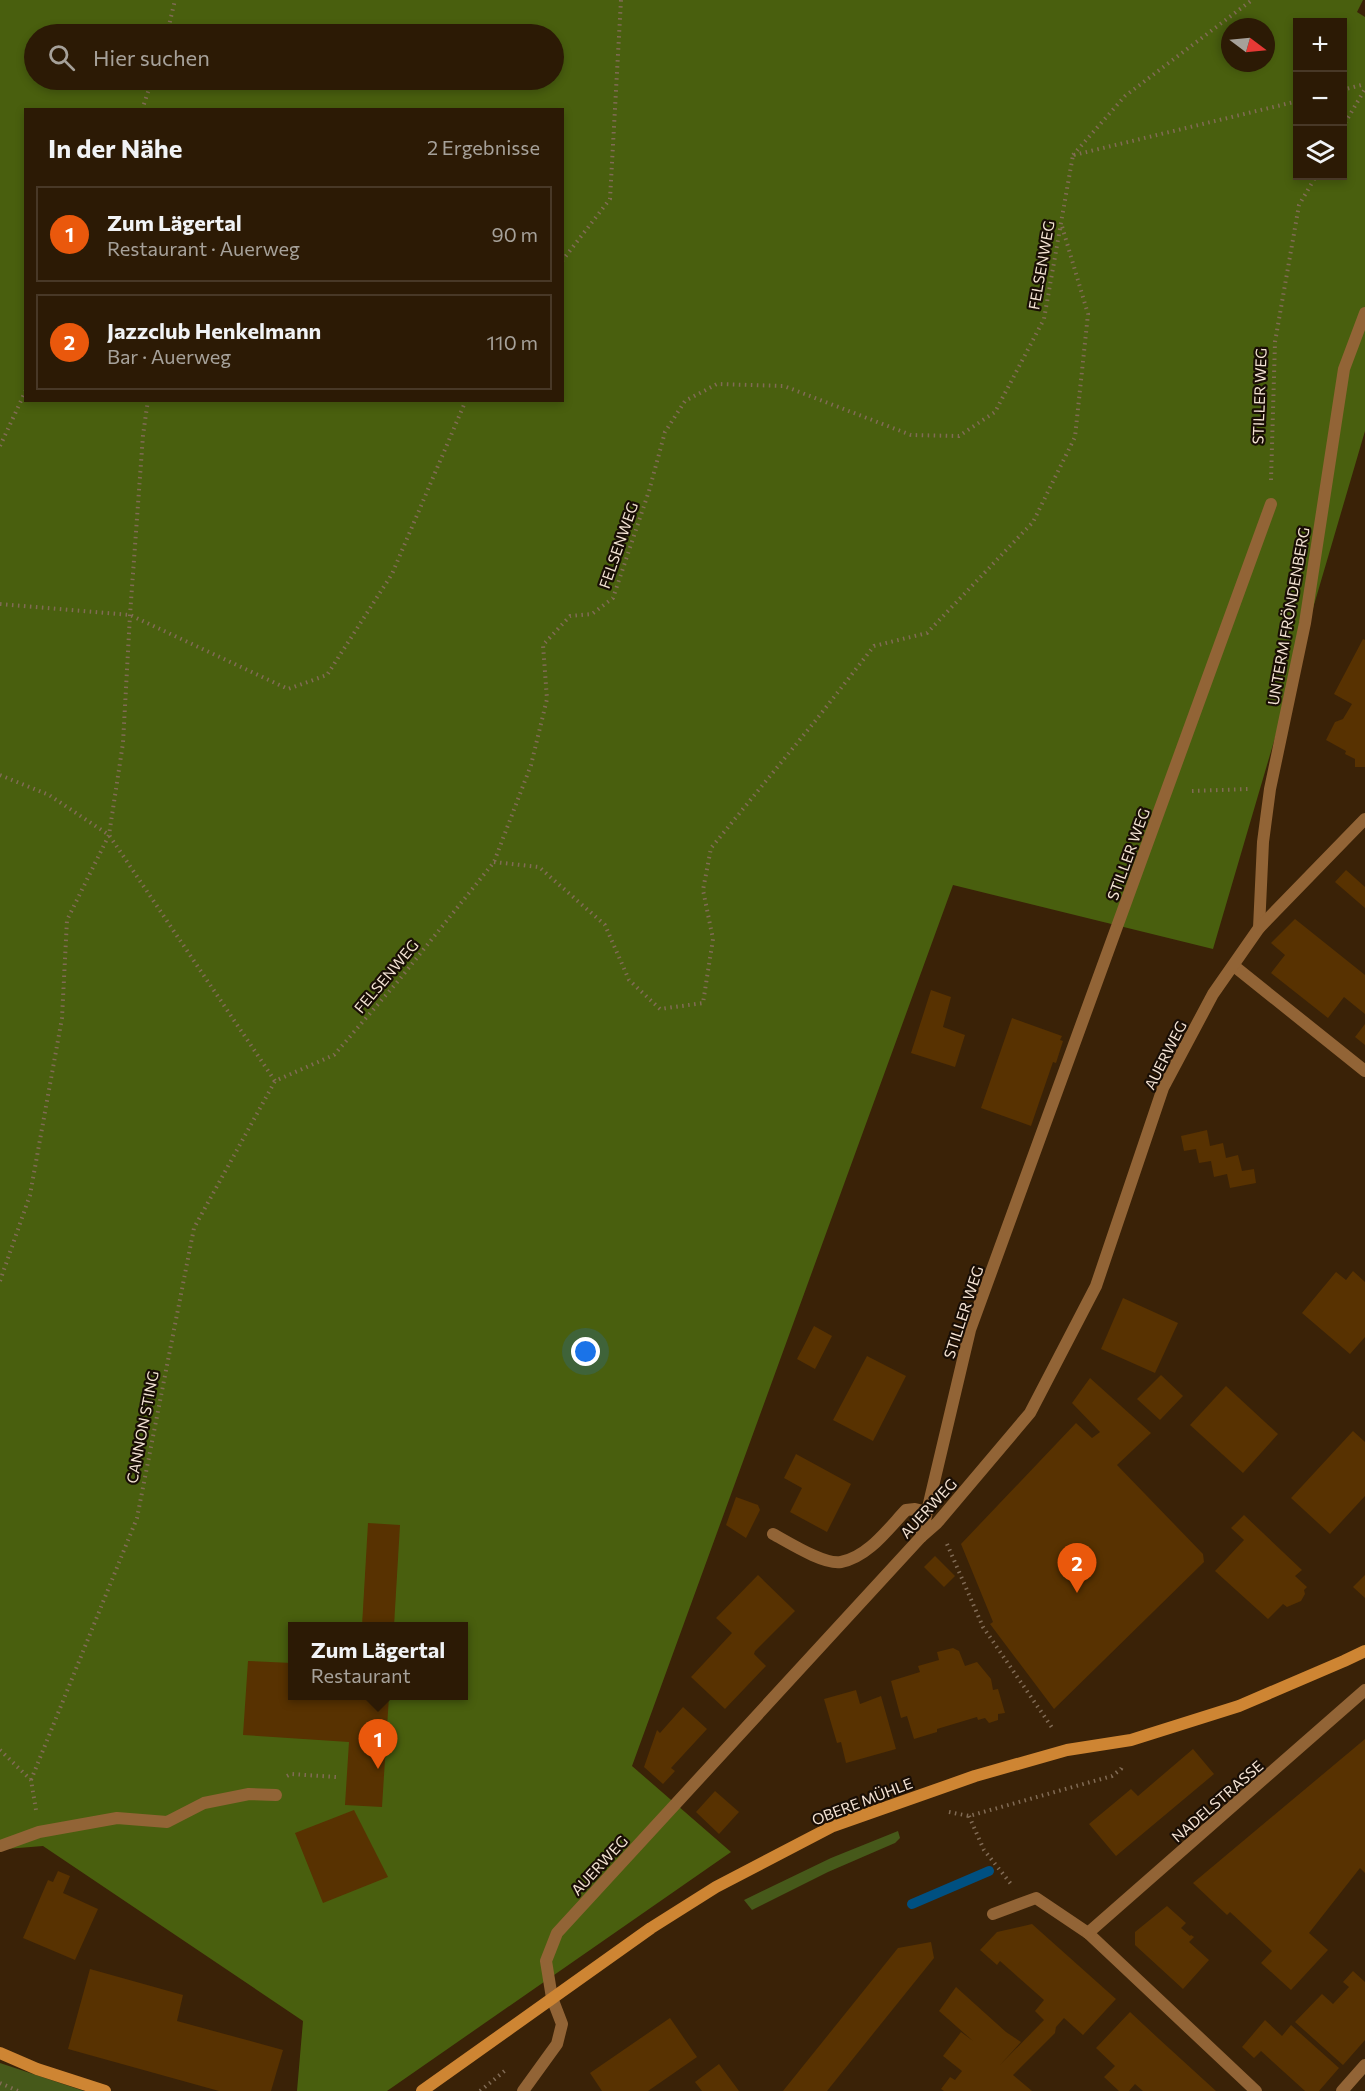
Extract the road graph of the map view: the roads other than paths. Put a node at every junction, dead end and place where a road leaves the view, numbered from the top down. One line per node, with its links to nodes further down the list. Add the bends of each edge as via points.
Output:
1 (1365, 313): 4 (street, UNTERM FRÖNDENBERG, via 1344,369 1305,623 1270,789)
2 (1271, 504): 7 (street, STILLER WEG, via 970,1330)
3 (1365, 819): 4 (street, AUERWEG)
4 (1259, 928): 5 (street, AUERWEG)
5 (1234, 966): 6 (street); 9 (street, AUERWEG, via 1213,994 1163,1088 1096,1286 1030,1413 938,1523)
6 (1365, 1071)
7 (927, 1512): 8 (street, via 906,1510 867,1550 842,1562 817,1556); 9 (street, STILLER WEG)
8 (773, 1534)
9 (921, 1537): 16 (street, AUERWEG, via 557,1933 546,1961)
10 (1365, 1651): 16 (main road, OBERE MÜHLE, via 1239,1706 1131,1740 1067,1750 975,1776 833,1826 716,1887)
11 (1365, 1690): 15 (street, NADELSTRASSE)
12 (276, 1795): 13 (street, via 249,1794 204,1803 167,1822 117,1818 39,1832)
13 (0, 1846)
14 (993, 1914): 15 (street, via 1036,1898)
15 (1088, 1933): 22 (street)
16 (552, 1998): 20 (main road, OBERE MÜHLE); 21 (street, AUERWEG, via 562,2024 557,2044)
17 (0, 2054): 19 (main road)
18 (1365, 2065): 23 (street)
19 (105, 2091)
20 (422, 2091)
21 (523, 2091)
22 (1256, 2091)
23 (1342, 2091)

